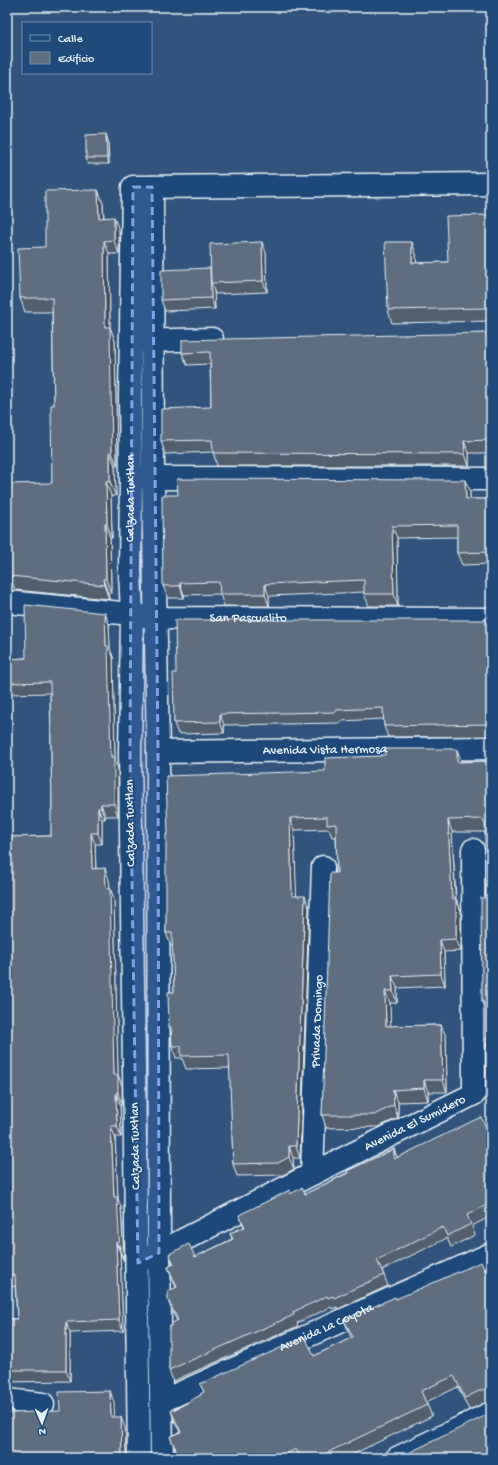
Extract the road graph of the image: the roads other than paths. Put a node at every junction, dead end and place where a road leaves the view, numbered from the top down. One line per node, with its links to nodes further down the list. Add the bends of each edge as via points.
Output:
1 (491, 184): 2 (street)
2 (142, 187): 4 (street, Calzada Tuxtlan); 5 (street, Calzada Tuxtlan)
3 (231, 339): 5 (street)
4 (130, 341): 5 (street); 6 (street, Calzada Tuxtlan)
5 (153, 341): 7 (street, Calzada Tuxtlan)
6 (131, 478): 7 (street); 10 (street, Calzada Tuxtlan)
7 (154, 478): 8 (street); 11 (street, Calzada Tuxtlan)
8 (491, 479)
9 (7, 602): 10 (street, San Pascualito)
10 (132, 614): 11 (street, San Pascualito); 20 (street, Calzada Tuxtlan, via 130,754)
11 (156, 618): 12 (street, San Pascualito); 14 (street, Calzada Tuxtlan)
12 (491, 619)
13 (491, 748): 14 (street, Avenida Vista Hermosa)
14 (158, 752): 18 (street, Calzada Tuxtlan)
15 (473, 850): 17 (street, Avenida El Sumidero, via 474,1094)
16 (323, 868): 17 (street, Privada Domingo)
17 (312, 1174): 18 (street, Avenida El Sumidero)
18 (159, 1253): 20 (street, Avenida El Sumidero); 22 (street, Calzada Tuxtlan)
19 (491, 1254): 22 (street, Avenida La Coyota)
20 (138, 1263): 25 (street, Calzada Tuxtlan)
21 (7, 1400): 23 (street)
22 (162, 1401): 26 (street, Calzada Tuxtlan)
23 (43, 1404)
24 (491, 1413): 27 (street)
25 (140, 1458)
26 (162, 1458)
27 (397, 1458)

